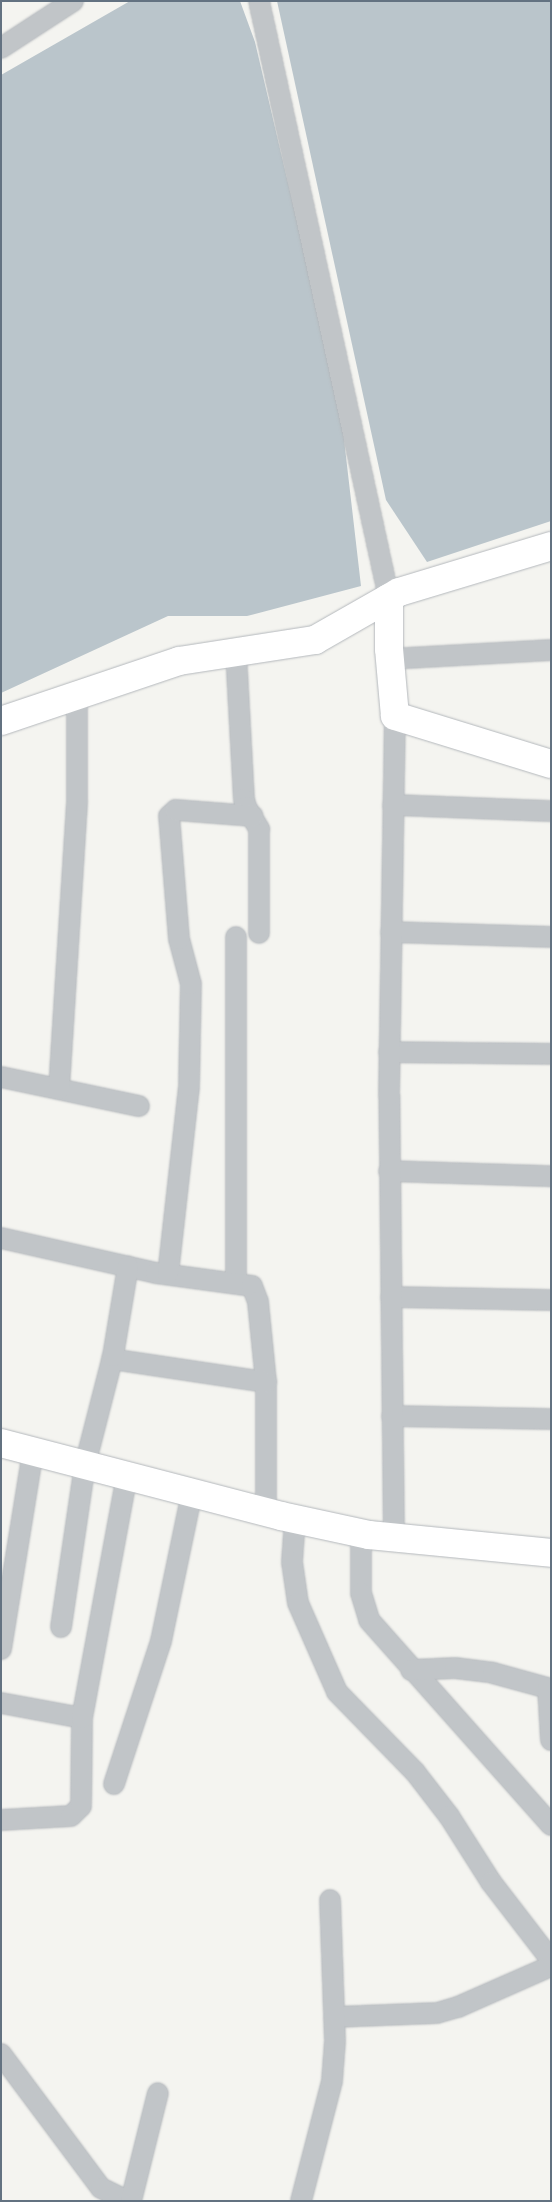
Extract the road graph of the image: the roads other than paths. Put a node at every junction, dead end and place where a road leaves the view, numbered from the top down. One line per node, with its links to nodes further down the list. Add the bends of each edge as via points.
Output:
1 (73, 1): 3 (street)
2 (259, 1): 5 (street)
3 (1, 48)
4 (551, 546): 5 (street, via 430,581)
5 (389, 598): 7 (street, via 315,640); 8 (street)
6 (551, 650): 8 (street)
7 (236, 652): 9 (street, via 179,661); 15 (street, via 244,799)
8 (390, 659): 10 (street)
9 (76, 696): 11 (street); 23 (street, via 77,801)
10 (395, 716): 12 (street); 13 (street)
11 (1, 721)
12 (551, 764)
13 (393, 805): 14 (street); 16 (street)
14 (551, 810)
15 (253, 816): 17 (street, via 259,829); 29 (street, via 176,810 170,816 179,939 191,984 189,1086)
16 (391, 932): 19 (street); 20 (street)
17 (259, 933)
18 (236, 937): 30 (street)
19 (551, 937)
20 (389, 1052): 21 (street); 25 (street)
21 (551, 1054)
22 (1, 1077): 23 (street)
23 (58, 1089): 24 (street)
24 (139, 1106)
25 (389, 1171): 26 (street); 31 (street)
26 (551, 1176)
27 (1, 1238): 28 (street)
28 (128, 1266): 29 (street); 33 (street)
29 (168, 1274): 30 (street)
30 (236, 1282): 34 (street, via 255,1291)
31 (390, 1298): 32 (street); 35 (street)
32 (551, 1300)
33 (112, 1359): 34 (street); 39 (street)
34 (266, 1382): 42 (street)
35 (392, 1416): 36 (street); 45 (street)
36 (551, 1419)
37 (1, 1443): 38 (street)
38 (33, 1451): 39 (street); 48 (street)
39 (85, 1465): 40 (street); 47 (street)
40 (127, 1476): 41 (street); 52 (street)
41 (192, 1493): 42 (street); 54 (street, via 161,1641)
42 (266, 1512): 43 (street)
43 (295, 1519): 44 (street); 58 (street, via 292,1562 298,1603 337,1692 415,1772 449,1816 491,1882)
44 (361, 1533): 45 (street); 49 (street, via 361,1593 367,1614 379,1634)
45 (394, 1538): 46 (street)
46 (551, 1553)
47 (61, 1627)
48 (1, 1648)
49 (411, 1670): 50 (street, via 455,1668); 56 (street)
50 (549, 1689): 53 (street)
51 (1, 1703): 52 (street)
52 (82, 1718): 55 (street, via 83,1796 78,1812 71,1816)
53 (551, 1740)
54 (114, 1784)
55 (1, 1820)
56 (551, 1825)
57 (330, 1900): 60 (street)
58 (551, 1960)
59 (551, 1966): 60 (street, via 438,2013)
60 (334, 2017): 64 (street, via 332,2081)
61 (1, 2054): 63 (street, via 101,2188)
62 (158, 2093): 63 (street)
63 (129, 2201)
64 (300, 2201)

